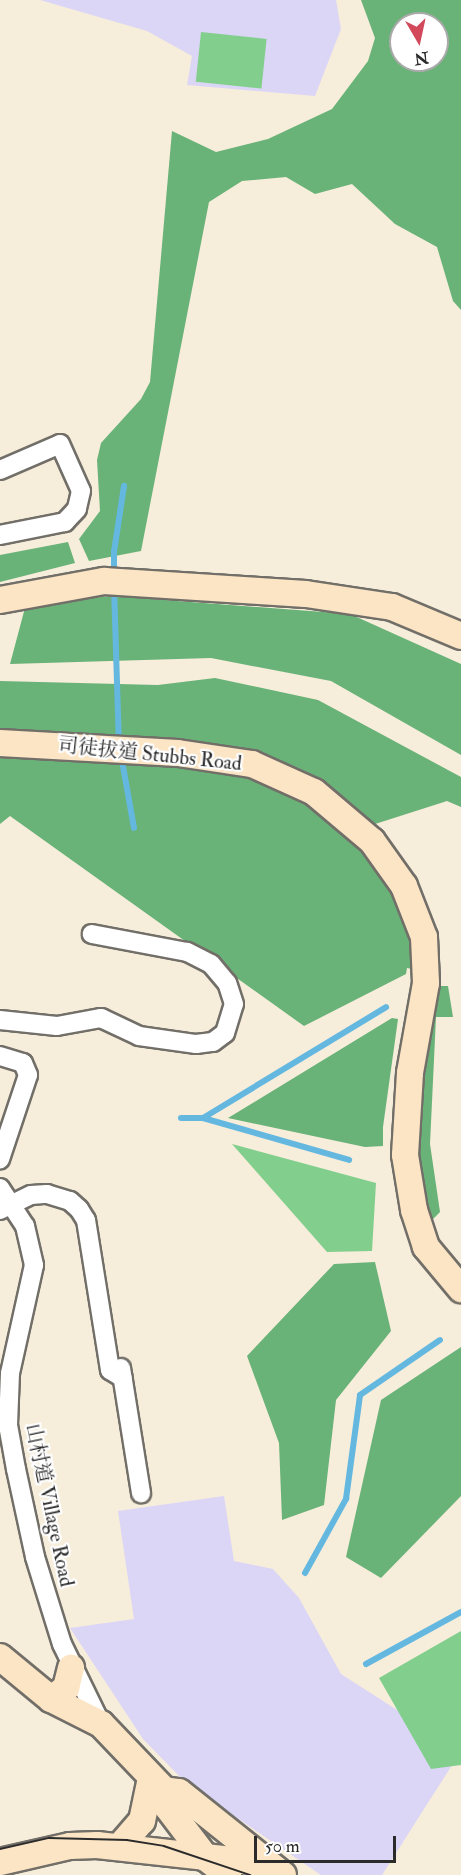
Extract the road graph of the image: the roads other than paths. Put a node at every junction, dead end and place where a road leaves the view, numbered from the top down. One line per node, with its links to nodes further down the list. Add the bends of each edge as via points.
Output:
1 (0, 470): 2 (street, via 60,444 81,491 77,509 65,522)
2 (0, 535)
3 (0, 600): 4 (main road, via 114,582 357,600 392,607)
4 (461, 636)
5 (0, 743): 13 (main road, 司徒拔道 Stubbs Road, via 133,749 225,759 283,775 344,813 395,871 421,925 427,961 405,1116 410,1191 426,1247)
6 (92, 934): 7 (street, via 187,952 211,964 234,1004 229,1026 219,1038 196,1044 139,1036 108,1019 41,1026)
7 (0, 1020)
8 (0, 1056): 9 (street, via 23,1063 28,1075)
9 (0, 1159)
10 (0, 1188): 11 (street, 山村道 Village Road)
11 (6, 1206): 14 (street, via 48,1194 70,1201 79,1209 86,1220 110,1370); 15 (street, 山村道 Village Road, via 30,1239 34,1265 11,1365)
12 (105, 1259): 14 (street)
13 (461, 1289)
14 (123, 1378): 16 (street)
15 (4, 1420): 18 (street, 山村道 Village Road, via 35,1557)
16 (141, 1493)
17 (0, 1657): 19 (main road)
18 (71, 1668): 19 (main road, via 66,1688); 20 (street, 山村道 Village Road)
19 (51, 1699): 20 (main road)
20 (101, 1724): 21 (main road)
21 (157, 1784): 22 (main road, via 142,1821); 23 (main road, via 167,1805); 25 (main road, via 180,1792)
22 (120, 1846): 23 (main road); 24 (main road, via 70,1846)
23 (206, 1858): 25 (main road); 26 (main road)
24 (0, 1862)
25 (275, 1869)
26 (228, 1875)

